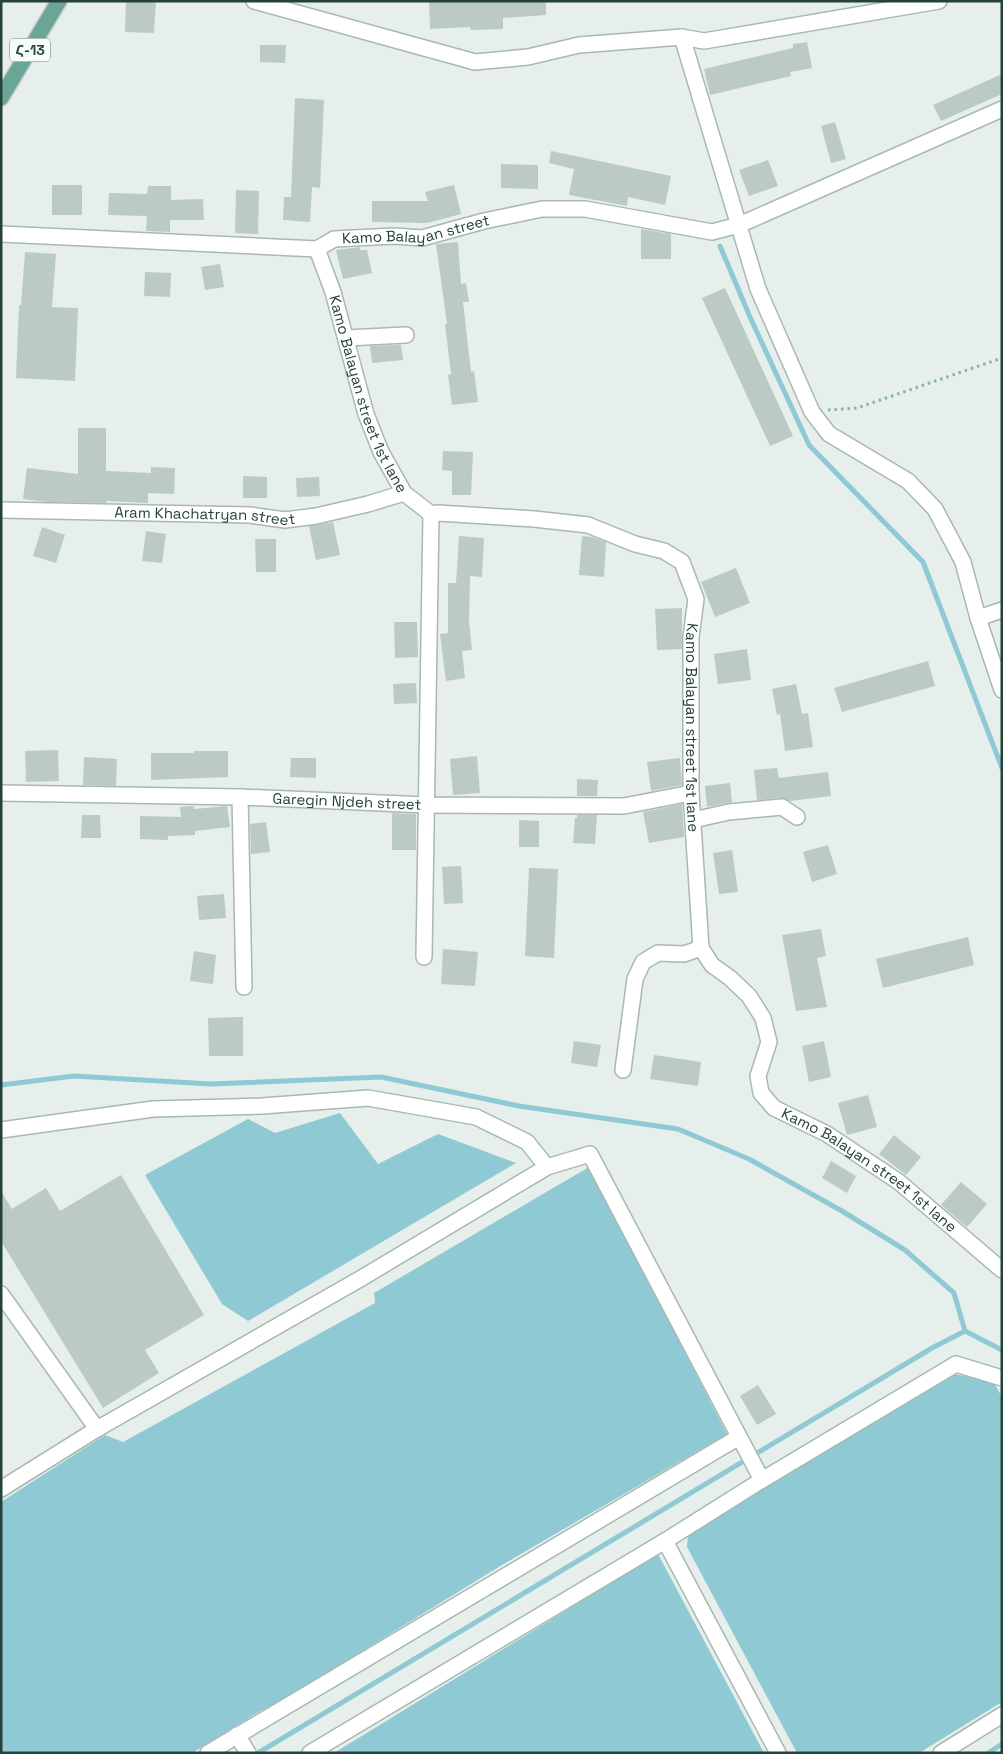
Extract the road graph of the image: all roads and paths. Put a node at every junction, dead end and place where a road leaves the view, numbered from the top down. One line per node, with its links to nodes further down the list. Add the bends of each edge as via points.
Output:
1 (59, 1): 5 (main road, Հ-13)
2 (254, 1): 4 (street, via 475,62 528,57 579,45)
3 (939, 1): 4 (street, via 704,41)
4 (682, 36): 7 (street)
5 (1, 98)
6 (1002, 109): 7 (street, Kamo Balayan street)
7 (738, 225): 9 (street, Kamo Balayan street, via 712,232 585,209 542,209 422,238 334,239); 13 (street, via 758,289)
8 (1, 234): 9 (street)
9 (317, 250): 11 (street, Kamo Balayan street 1st lane)
10 (406, 335): 11 (street)
11 (346, 338): 14 (street, Kamo Balayan street 1st lane, via 366,414 380,452)
12 (1002, 358): 13 (path, via 857,408)
13 (812, 412): 18 (street, via 829,434 908,481 935,509 962,562)
14 (404, 493): 15 (street, Aram Khachatryan street, via 342,511 285,520 250,515); 16 (street, Kamo Balayan street 1st lane)
15 (1, 510)
16 (431, 514): 21 (street, Kamo Balayan street 1st lane, via 588,525 635,544 664,551 682,562 696,599 691,637); 23 (street)
17 (1002, 610): 18 (street)
18 (978, 618): 19 (street)
19 (1002, 690)
20 (1, 793): 22 (street, Garegin Njdeh street)
21 (691, 793): 23 (street, Garegin Njdeh street, via 624,806); 25 (street, Kamo Balayan street 1st lane)
22 (240, 796): 23 (street, Garegin Njdeh street); 28 (street)
23 (428, 805): 27 (street)
24 (797, 817): 25 (street, via 782,807 729,812)
25 (693, 820): 26 (street, Kamo Balayan street 1st lane)
26 (701, 948): 29 (street, via 684,954 658,954 643,962 635,978); 32 (street, Kamo Balayan street 1st lane, via 712,965 749,996 763,1018 769,1042 758,1076 761,1093 774,1108 826,1134 899,1182)
27 (424, 957)
28 (244, 987)
29 (623, 1070)
30 (1, 1130): 31 (street, via 153,1109 262,1106 368,1098 476,1117 527,1142)
31 (547, 1167): 35 (street, via 360,1279); 36 (street, via 590,1154)
32 (1002, 1270)
33 (1, 1294): 35 (street)
34 (1002, 1378): 37 (street, via 956,1364)
35 (97, 1429): 38 (street)
36 (739, 1437): 37 (street); 41 (street)
37 (762, 1480): 39 (street)
38 (1, 1489)
39 (665, 1541): 44 (street); 45 (street)
40 (1002, 1715): 46 (street)
41 (237, 1735): 42 (street); 43 (street)
42 (208, 1753)
43 (248, 1753)
44 (310, 1753)
45 (778, 1753)
46 (941, 1753)

